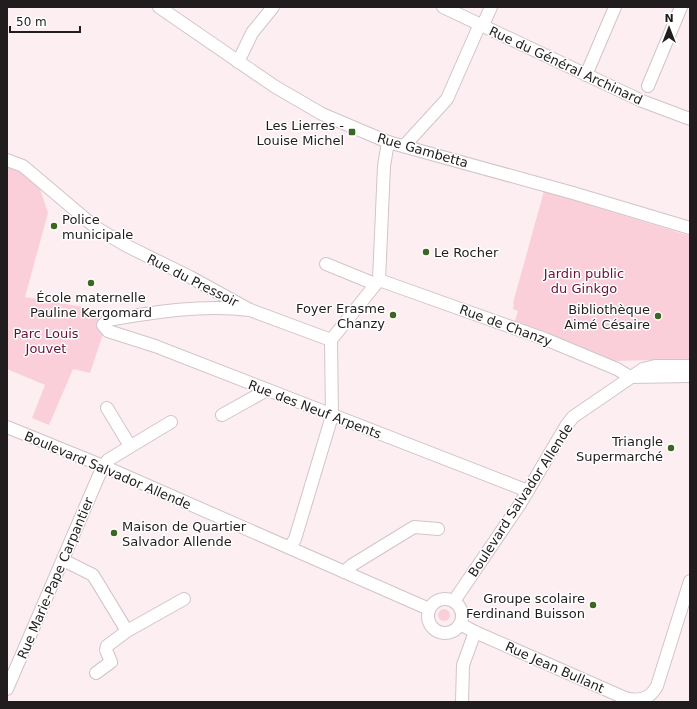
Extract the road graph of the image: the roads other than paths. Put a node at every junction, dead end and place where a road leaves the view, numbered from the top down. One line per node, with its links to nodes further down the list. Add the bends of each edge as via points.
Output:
1 (159, 7): 8 (street, Rue Gambetta)
2 (273, 7): 8 (street, via 252,33)
3 (443, 7): 7 (street, Rue du Général Archinard)
4 (491, 7): 7 (street)
5 (615, 7): 9 (street)
6 (681, 7): 10 (street)
7 (482, 25): 9 (street, Rue du Général Archinard); 13 (street, via 447,99)
8 (238, 62): 12 (street, Rue Gambetta, via 322,114)
9 (586, 75): 11 (street, Rue du Général Archinard, via 642,101)
10 (648, 86)
11 (690, 119)
12 (388, 142): 13 (street, Rue Gambetta); 17 (street, via 384,162)
13 (404, 146): 15 (street, Rue Gambetta)
14 (7, 160): 18 (street, Rue du Pressoir, via 35,174 106,235)
15 (690, 228)
16 (326, 264): 17 (street, Rue de Chanzy)
17 (377, 282): 19 (street); 22 (street, Rue de Chanzy, via 545,339)
18 (250, 310): 19 (street, Rue du Pressoir); 23 (street, Rue des Neuf Arpents, via 225,307 194,308 108,320 103,325 108,331 155,346)
19 (331, 340): 26 (street)
20 (690, 366): 22 (street, Boulevard Salvador Allende, via 654,366)
21 (690, 376): 22 (street)
22 (630, 377): 31 (street, Boulevard Salvador Allende, via 573,417)
23 (267, 390): 25 (street); 26 (street, Rue des Neuf Arpents)
24 (107, 408): 29 (street)
25 (222, 415)
26 (332, 416): 31 (street, Rue des Neuf Arpents); 33 (street, via 295,539)
27 (172, 422): 29 (street)
28 (7, 428): 30 (street, Boulevard Salvador Allende)
29 (130, 446): 30 (street)
30 (103, 466): 33 (street, Boulevard Salvador Allende); 34 (street, Rue Marie-Pape Carpantier)
31 (528, 491): 38 (street, Boulevard Salvador Allende)
32 (438, 529): 35 (street, via 414,527)
33 (290, 547): 35 (street, Boulevard Salvador Allende)
34 (63, 560): 41 (street, via 93,575); 44 (street, Rue Marie-Pape Carpantier)
35 (344, 572): 39 (street, Boulevard Salvador Allende)
36 (690, 581): 42 (street, Rue Jean Bullant, via 657,686 652,694 642,699 625,698)
37 (184, 599): 41 (street)
38 (454, 601): 39 (street, via 439,599); 40 (street, via 462,614)
39 (429, 609): 40 (street, via 428,621 435,630 451,631)
40 (460, 624): 42 (street, Rue Jean Bullant)
41 (127, 631): 43 (street, via 107,646 111,662)
42 (475, 632): 45 (street, via 463,665)
43 (96, 673)
44 (7, 689)
45 (462, 702)

